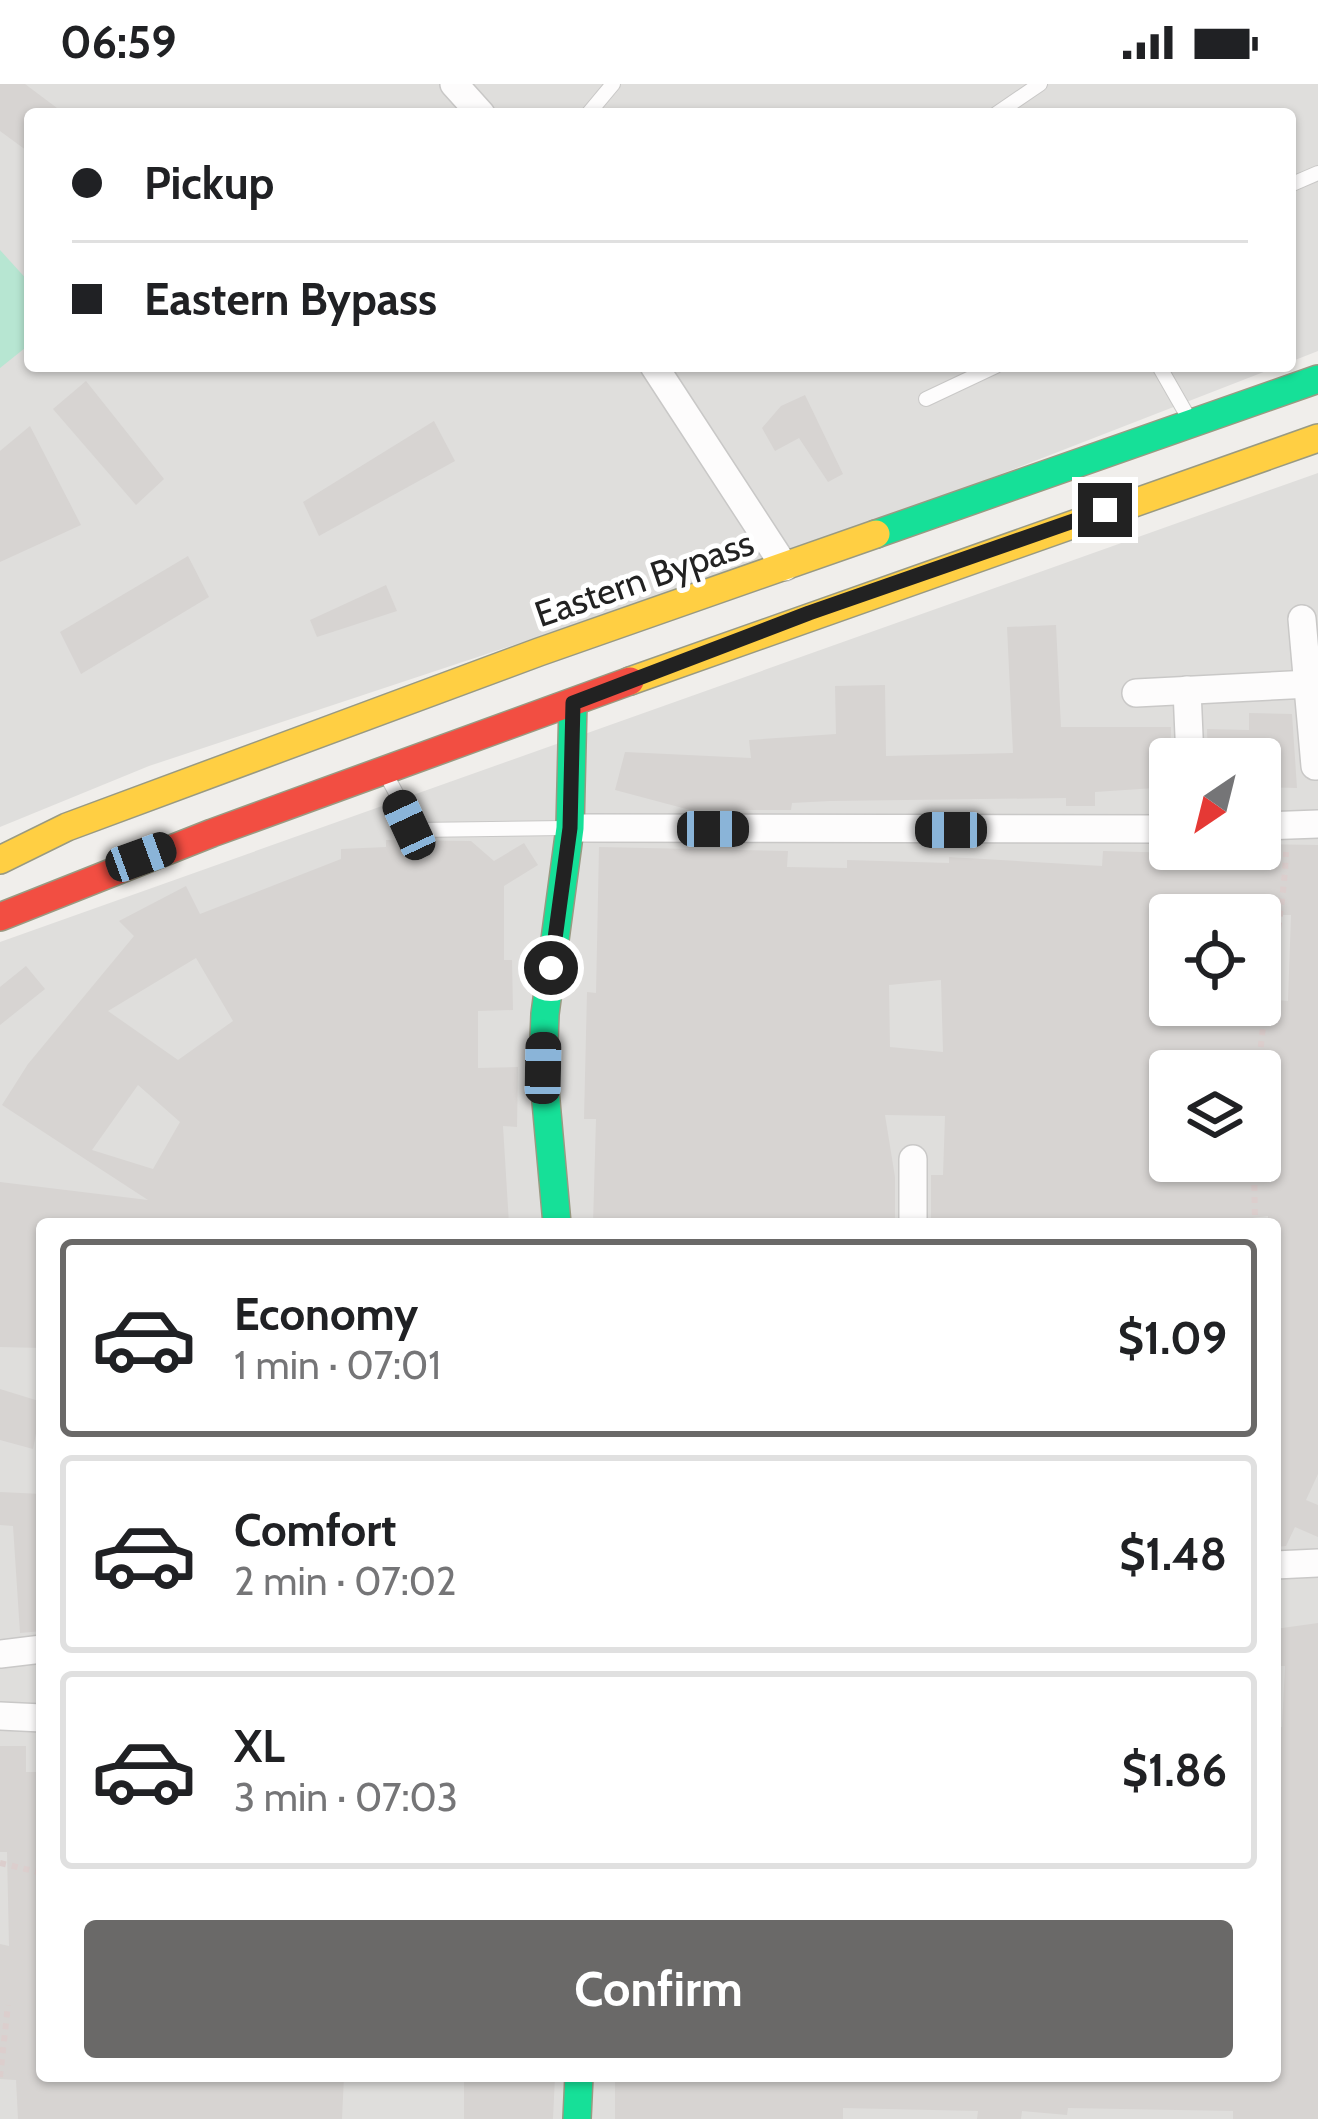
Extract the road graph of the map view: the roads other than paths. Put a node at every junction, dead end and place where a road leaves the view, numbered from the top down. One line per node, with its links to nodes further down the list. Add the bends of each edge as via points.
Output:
1 (454, 84): 4 (street)
2 (613, 84): 5 (lane)
3 (1040, 84): 6 (lane)
4 (476, 108)
5 (593, 108)
6 (1006, 108)
7 (658, 372): 14 (street)
8 (983, 372): 11 (lane)
9 (1163, 372): 12 (lane)
10 (1318, 379): 12 (main road, Eastern Bypass)
11 (926, 399)
12 (1193, 424): 14 (main road, Eastern Bypass)
13 (1318, 438): 19 (main road)
14 (785, 567): 27 (main road, Eastern Bypass, via 67,827)
15 (1303, 619): 16 (street)
16 (1310, 684): 17 (street); 21 (street)
17 (1187, 691): 18 (street); 20 (street)
18 (1136, 693)
19 (573, 703): 22 (main road); 25 (main road)
20 (1189, 738)
21 (1315, 766)
22 (384, 770): 25 (lane, via 416,830); 28 (main road)
23 (1318, 824): 24 (street)
24 (1281, 825)
25 (570, 828): 26 (street); 30 (main road, via 544,1014)
26 (1149, 829)
27 (0, 860)
28 (0, 917)
29 (913, 1159): 31 (street)
30 (556, 1218)
31 (913, 1218)
32 (1318, 1563): 33 (street)
33 (1281, 1565)
34 (36, 1650): 35 (street)
35 (0, 1654)
36 (0, 1716): 37 (street)
37 (36, 1718)
38 (579, 2082): 39 (main road)
39 (577, 2119)

